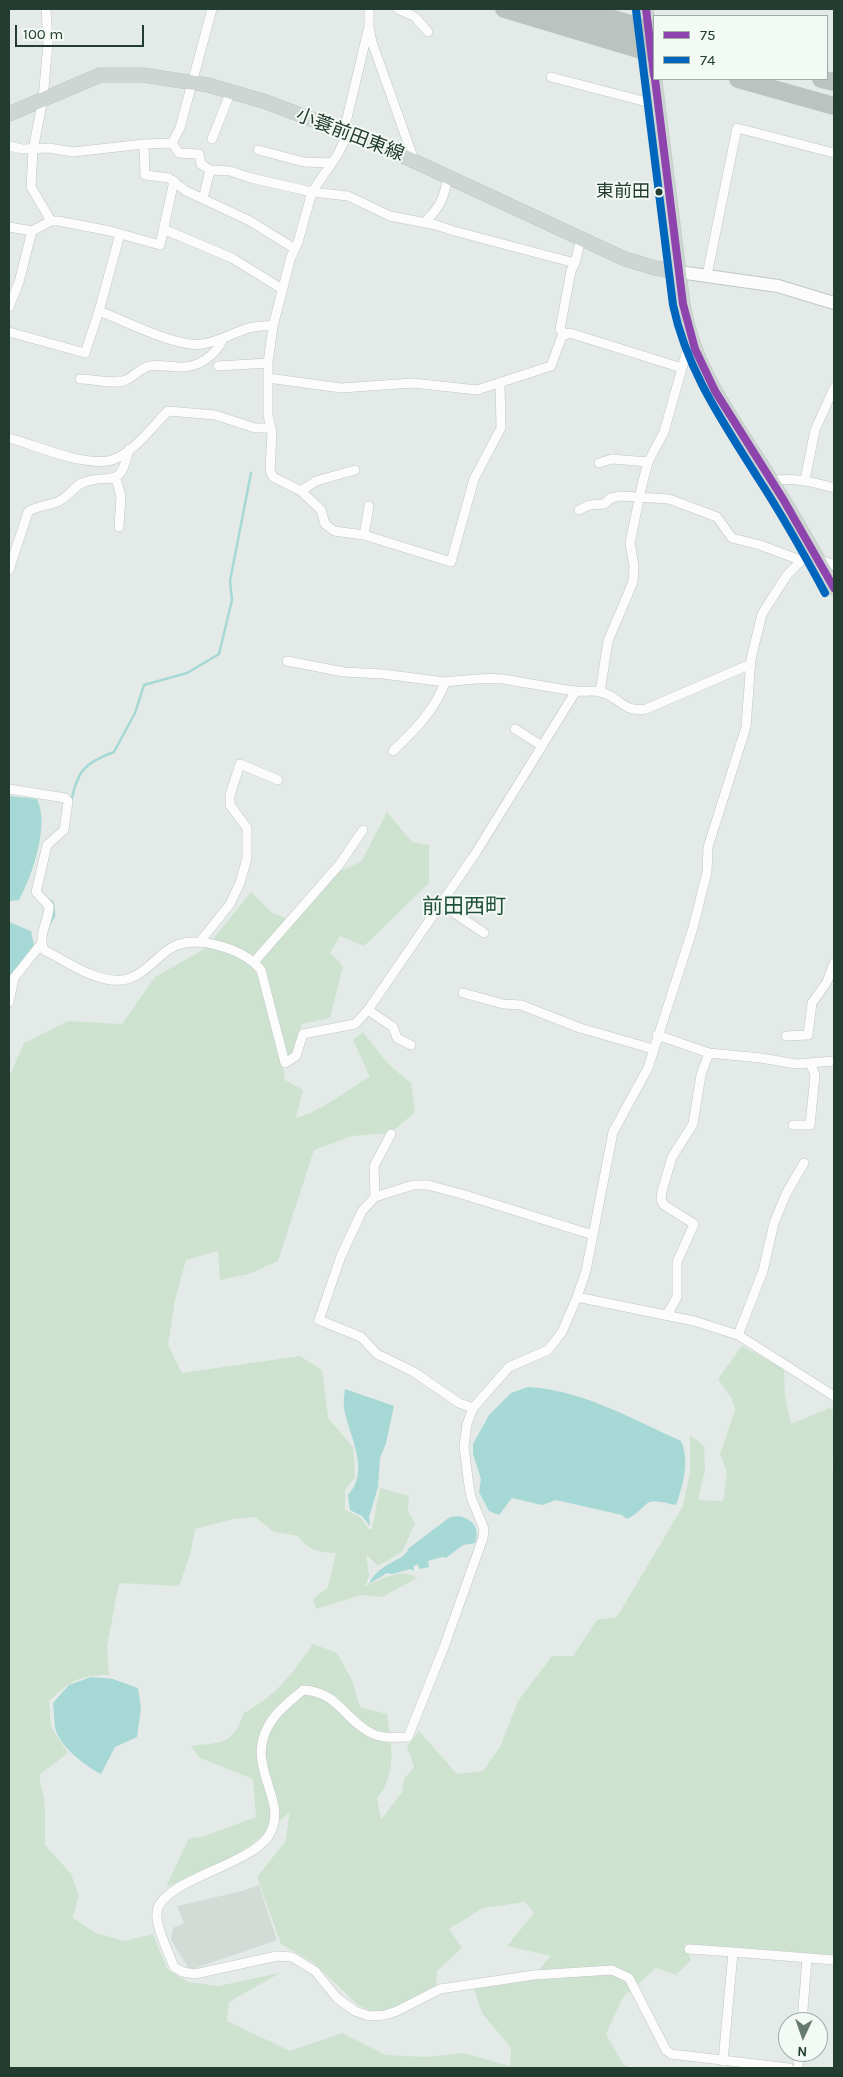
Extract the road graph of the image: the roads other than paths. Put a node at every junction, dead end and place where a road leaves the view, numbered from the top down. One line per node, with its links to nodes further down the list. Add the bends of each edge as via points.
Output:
1 (46, 9): 20 (street, via 48,43)
2 (212, 9): 17 (street)
3 (370, 9): 10 (street)
4 (398, 9): 11 (street, via 415,17)
5 (504, 9): 12 (highway)
6 (538, 9): 12 (highway, bridge)
7 (580, 9): 9 (highway, bridge)
8 (604, 9): 9 (highway)
9 (650, 21): 12 (main road)
10 (368, 28): 24 (street); 32 (street)
11 (428, 32)
12 (653, 50)
13 (551, 77): 21 (street)
14 (656, 80): 21 (main road)
15 (742, 80): 22 (highway)
16 (776, 80): 19 (highway)
17 (193, 82): 18 (main road, 小蓑前田東線); 20 (main road, 小蓑前田東線, via 143,75 100,75); 26 (street, via 180,128)
18 (231, 91): 24 (main road, 小蓑前田東線); 25 (street)
19 (834, 96)
20 (43, 99): 23 (main road, 小蓑前田東線); 29 (street)
21 (658, 105): 48 (main road)
22 (834, 106)
23 (9, 114)
24 (346, 132): 32 (main road, 小蓑前田東線); 33 (street)
25 (212, 139)
26 (172, 143): 27 (street); 34 (street, via 179,153 199,154 200,164)
27 (144, 144): 29 (street, via 73,152 49,148); 36 (street, via 145,175 169,178)
28 (9, 146): 29 (street)
29 (33, 150): 39 (street, via 30,187)
30 (258, 150): 33 (street, via 304,162)
31 (834, 153): 49 (street, via 737,128)
32 (414, 160): 35 (main road, 小蓑前田東線)
33 (332, 163): 37 (street)
34 (210, 170): 37 (street, via 230,171); 38 (street)
35 (448, 176): 40 (street, via 438,209); 45 (main road, 小蓑前田東線)
36 (174, 182): 38 (street); 42 (street)
37 (312, 192): 40 (street, via 348,196 390,216); 46 (street)
38 (203, 199): 46 (street, via 250,221)
39 (51, 221): 43 (street); 44 (street)
40 (425, 222): 47 (street)
41 (9, 227): 43 (street)
42 (163, 229): 44 (street, via 160,246); 50 (street, via 232,258)
43 (32, 231): 52 (street)
44 (120, 234): 53 (street)
45 (581, 238): 47 (street); 48 (main road, 小蓑前田東線, via 637,264)
46 (295, 248): 50 (street)
47 (575, 263): 56 (street, via 560,328)
48 (680, 272): 49 (street); 58 (main road, via 686,325)
49 (707, 276): 51 (street, via 778,286)
50 (282, 289): 54 (street)
51 (834, 303)
52 (9, 307)
53 (99, 311): 55 (street, via 85,353); 57 (street, via 185,344)
54 (273, 326): 57 (street, via 252,325); 59 (street)
55 (9, 332)
56 (565, 334): 61 (street); 64 (street, via 551,366)
57 (223, 338): 63 (street, via 212,355 195,365 182,368 151,366 116,382)
58 (694, 347): 61 (street, via 686,354); 74 (main road, via 712,387)
59 (268, 363): 60 (street); 62 (street)
60 (218, 366)
61 (682, 368): 69 (street, via 664,432)
62 (268, 378): 64 (street, via 341,388 413,383 477,390); 66 (street)
63 (80, 379)
64 (500, 387): 81 (street, via 501,428 474,479 451,562)
65 (834, 388): 73 (street, via 815,430)
66 (271, 428): 68 (street, via 255,428 215,415 168,411); 76 (street, via 272,473)
67 (9, 438): 68 (street, via 94,461 116,458)
68 (129, 449): 72 (street)
69 (648, 462): 70 (street, via 612,459); 77 (street)
70 (599, 464)
71 (355, 470): 76 (street, via 316,481)
72 (118, 476): 80 (street, via 121,496); 84 (street, via 83,483 56,503 28,512)
73 (805, 480): 74 (street); 75 (street)
74 (772, 482): 82 (main road)
75 (834, 488)
76 (302, 491): 81 (street, via 321,510 325,524 334,531)
77 (639, 499): 79 (street, via 620,496); 82 (street, via 669,499 688,505 717,517 732,538); 90 (street, via 630,543 633,582 608,641)
78 (370, 506): 81 (street)
79 (579, 510)
80 (119, 527)
81 (364, 535)
82 (811, 556): 83 (street); 85 (main road); 87 (street, via 776,589 762,614)
83 (834, 565)
84 (9, 570)
85 (834, 588)
86 (287, 661): 88 (street, via 344,672)
87 (751, 664): 90 (street, via 646,709 624,708); 106 (street, via 746,727 708,847 707,872 693,928)
88 (445, 682): 89 (street, via 503,679); 93 (street, via 440,698)
89 (576, 692): 90 (street); 92 (street)
90 (600, 692)
91 (515, 729): 92 (street)
92 (542, 746): 97 (street)
93 (394, 750)
94 (278, 780): 100 (street, via 240,764 230,805 247,828 247,858 230,904)
95 (9, 789): 99 (street, via 68,801 64,830 46,845 36,883 36,892 49,906)
96 (363, 830): 101 (street, via 339,865)
97 (441, 904): 98 (street); 105 (street)
98 (484, 933)
99 (42, 938): 100 (street, via 44,950 93,974 121,980 136,976 176,946); 104 (street, via 14,978)
100 (199, 944): 101 (street, via 225,949)
101 (254, 962): 105 (street, via 261,970 284,1063 296,1056 303,1034 355,1024)
102 (834, 964): 107 (street, via 827,982 812,1003 808,1035)
103 (463, 992): 109 (street, via 503,1004 521,1005 580,1028)
104 (9, 1002)
105 (368, 1010): 108 (street, via 393,1027 397,1038)
106 (657, 1035): 109 (street); 110 (street)
107 (786, 1036)
108 (411, 1045)
109 (653, 1048): 117 (street, via 648,1068 613,1132)
110 (709, 1053): 112 (street); 119 (street, via 701,1076 693,1124 672,1157 662,1191 664,1205 694,1224 677,1262 677,1297)
111 (834, 1061): 112 (street)
112 (810, 1063): 113 (street, via 815,1075 810,1125)
113 (793, 1125)
114 (391, 1134): 116 (street, via 374,1166)
115 (804, 1164): 120 (street, via 774,1223 763,1271)
116 (375, 1197): 117 (street, via 413,1185 428,1185); 122 (street, via 362,1211 340,1256 319,1320 361,1337 377,1354)
117 (593, 1235): 118 (street)
118 (577, 1297): 119 (street); 122 (street, via 562,1332 548,1350 509,1367)
119 (667, 1315): 120 (street)
120 (738, 1335): 121 (street)
121 (834, 1396)
122 (473, 1408): 128 (street, via 464,1446 471,1497 482,1523 483,1538 408,1737 375,1735 323,1693 315,1691 304,1690 275,1716 262,1743 261,1765 276,1808 276,1822 268,1837 247,1856 175,1889 160,1902 158,1921 174,1967 195,1974 277,1956 292,1957 315,1971 337,1998 355,2012 370,2016 397,2011 440,1989 534,1975 612,1970 629,1978 666,2050 671,2054)
123 (689, 1949): 124 (street)
124 (732, 1952): 125 (street); 128 (street)
125 (808, 1959): 126 (street); 127 (street)
126 (834, 1960)
127 (803, 2012)
128 (723, 2061): 129 (street)
129 (789, 2068)

